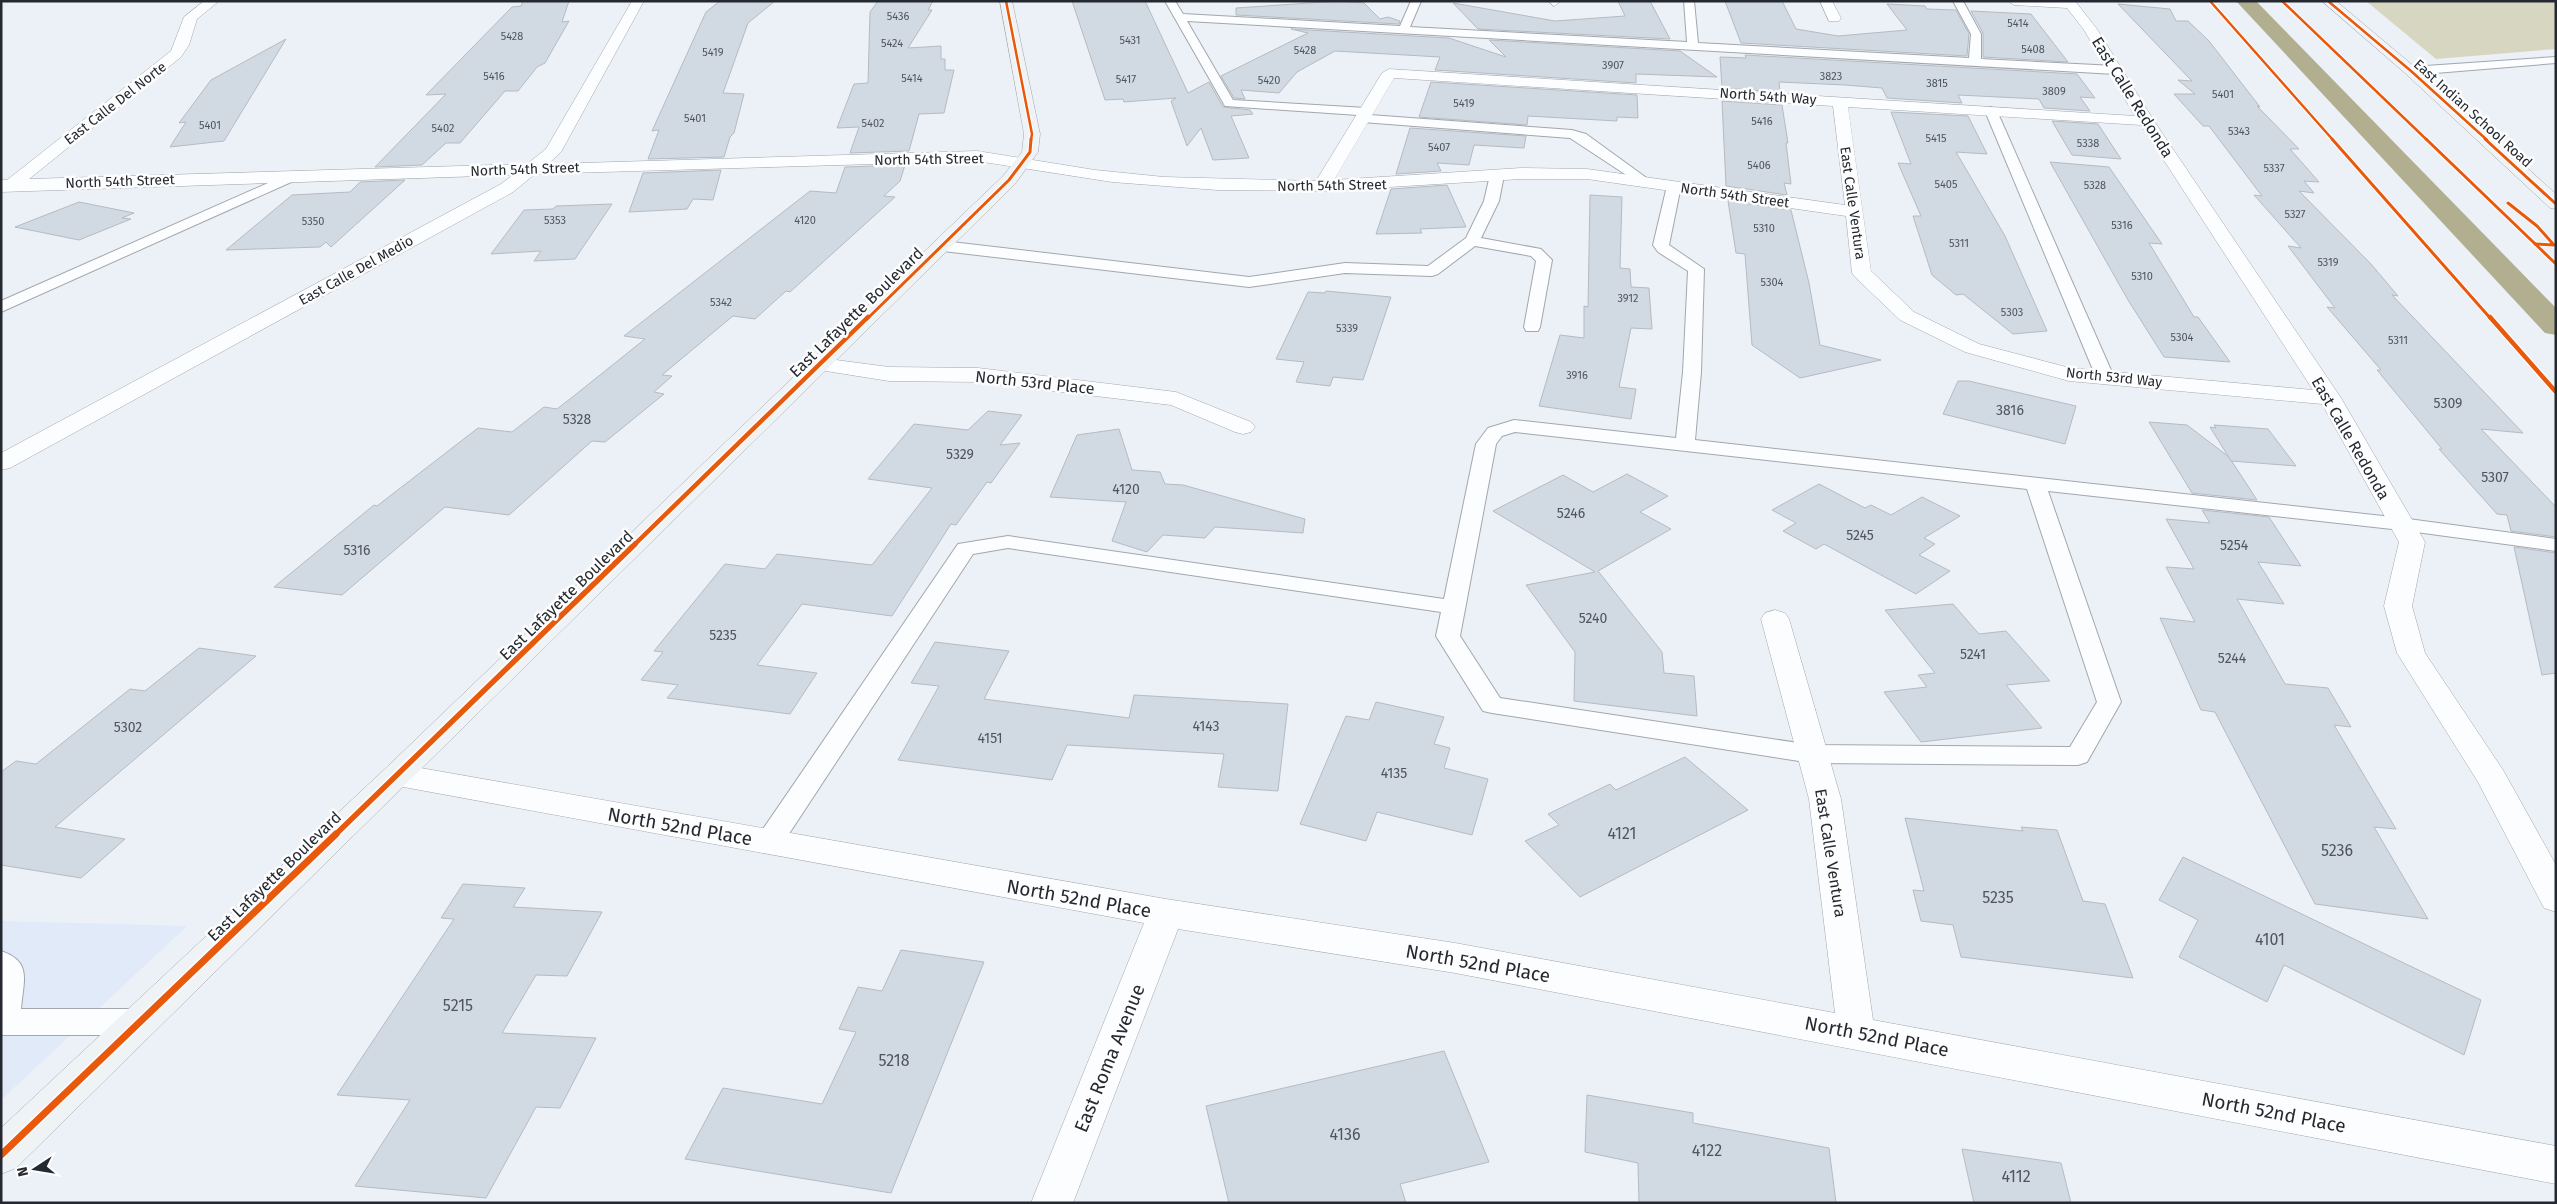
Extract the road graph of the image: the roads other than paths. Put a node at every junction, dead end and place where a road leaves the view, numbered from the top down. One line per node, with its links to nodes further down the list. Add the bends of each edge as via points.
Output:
1 (213, 1): 31 (street, East Calle Del Norte, via 191,16 176,54)
2 (638, 1): 25 (street, East Calle Del Medio, via 553,152)
3 (1006, 1): 24 (street, East Lafayette Boulevard, via 1032,134 1030,152)
4 (1170, 1): 12 (lane)
5 (1416, 1): 14 (lane)
6 (1689, 1): 15 (lane)
7 (1826, 1): 13 (street)
8 (1958, 1): 17 (lane, via 1976,34)
9 (2014, 1): 11 (street)
10 (2328, 1): 19 (street, East Indian School Road)
11 (2071, 3): 18 (street, East Calle Redonda)
12 (1179, 17): 14 (lane); 22 (lane, via 1229,103)
13 (1834, 18)
14 (1404, 29): 15 (lane)
15 (1693, 46): 17 (lane)
16 (2556, 60): 19 (lane)
17 (1976, 62): 18 (lane)
18 (2115, 70): 23 (street, East Calle Redonda)
19 (2411, 71): 32 (street, East Indian School Road)
20 (1840, 101): 21 (street, North 54th Way); 22 (street, North 54th Way, via 1389,73); 33 (street, East Calle Ventura)
21 (1992, 110): 23 (street, North 54th Way); 40 (lane)
22 (1364, 115): 28 (lane, via 1572,134); 29 (street)
23 (2146, 121): 41 (street, East Calle Redonda)
24 (1024, 162): 25 (street, North 54th Street, via 977,156); 29 (street, North 54th Street, via 1114,177 1191,184); 35 (street, East Lafayette Boulevard)
25 (534, 168): 27 (street, North 54th Street); 44 (street, East Calle Del Medio, via 507,188)
26 (1497, 175): 28 (street, North 54th Street, via 1568,173); 29 (street, North 54th Street, via 1403,184); 34 (lane, via 1489,209)
27 (293, 176): 31 (street, North 54th Street); 36 (lane)
28 (1643, 182): 30 (street, North 54th Street)
29 (1322, 186)
30 (1674, 186): 33 (street, North 54th Street); 43 (lane, via 1661,245 1696,269)
31 (4, 188)
32 (2556, 204)
33 (1853, 212): 37 (street, East Calle Ventura, via 1862,273)
34 (1472, 241): 35 (lane, via 1432,271 1345,268 1249,282); 38 (lane, via 1536,252 1544,260)
35 (943, 246): 39 (street, East Lafayette Boulevard)
36 (1, 307)
37 (1907, 316): 40 (street, North 53rd Way, via 1972,348 2069,374)
38 (1532, 327)
39 (821, 364): 42 (street, North 53rd Place, via 890,374 978,374 1176,399); 51 (street, East Lafayette Boulevard)
40 (2105, 378): 41 (street, North 53rd Way)
41 (2330, 398): 46 (street, East Calle Redonda)
42 (1243, 427)
43 (1685, 445): 45 (lane); 48 (lane, via 1514,426 1495,432 1486,444)
44 (1, 463)
45 (2036, 485): 46 (lane); 50 (lane, via 2109,702 2078,756)
46 (2401, 524): 47 (lane); 53 (street, East Calle Redonda, via 2412,542 2398,606 2411,653 2492,778)
47 (2556, 544)
48 (1453, 608): 50 (lane, via 1448,636 1492,705); 52 (lane, via 1008,542 966,549)
49 (1775, 619): 50 (street, East Calle Ventura)
50 (1812, 754): 58 (street, East Calle Ventura, via 1825,799)
51 (398, 775): 52 (street, North 52nd Place); 57 (street, East Lafayette Boulevard)
52 (769, 842): 54 (street, North 52nd Place)
53 (2556, 898)
54 (1166, 913): 58 (street, North 52nd Place, via 1455,958); 61 (street, East Roma Avenue)
55 (1, 963): 56 (lane, via 9,968)
56 (3, 1021): 57 (lane)
57 (138, 1022): 59 (street, East Lafayette Boulevard)
58 (1856, 1032): 60 (street, North 52nd Place)
59 (1, 1155)
60 (2556, 1165)
61 (1052, 1203)

